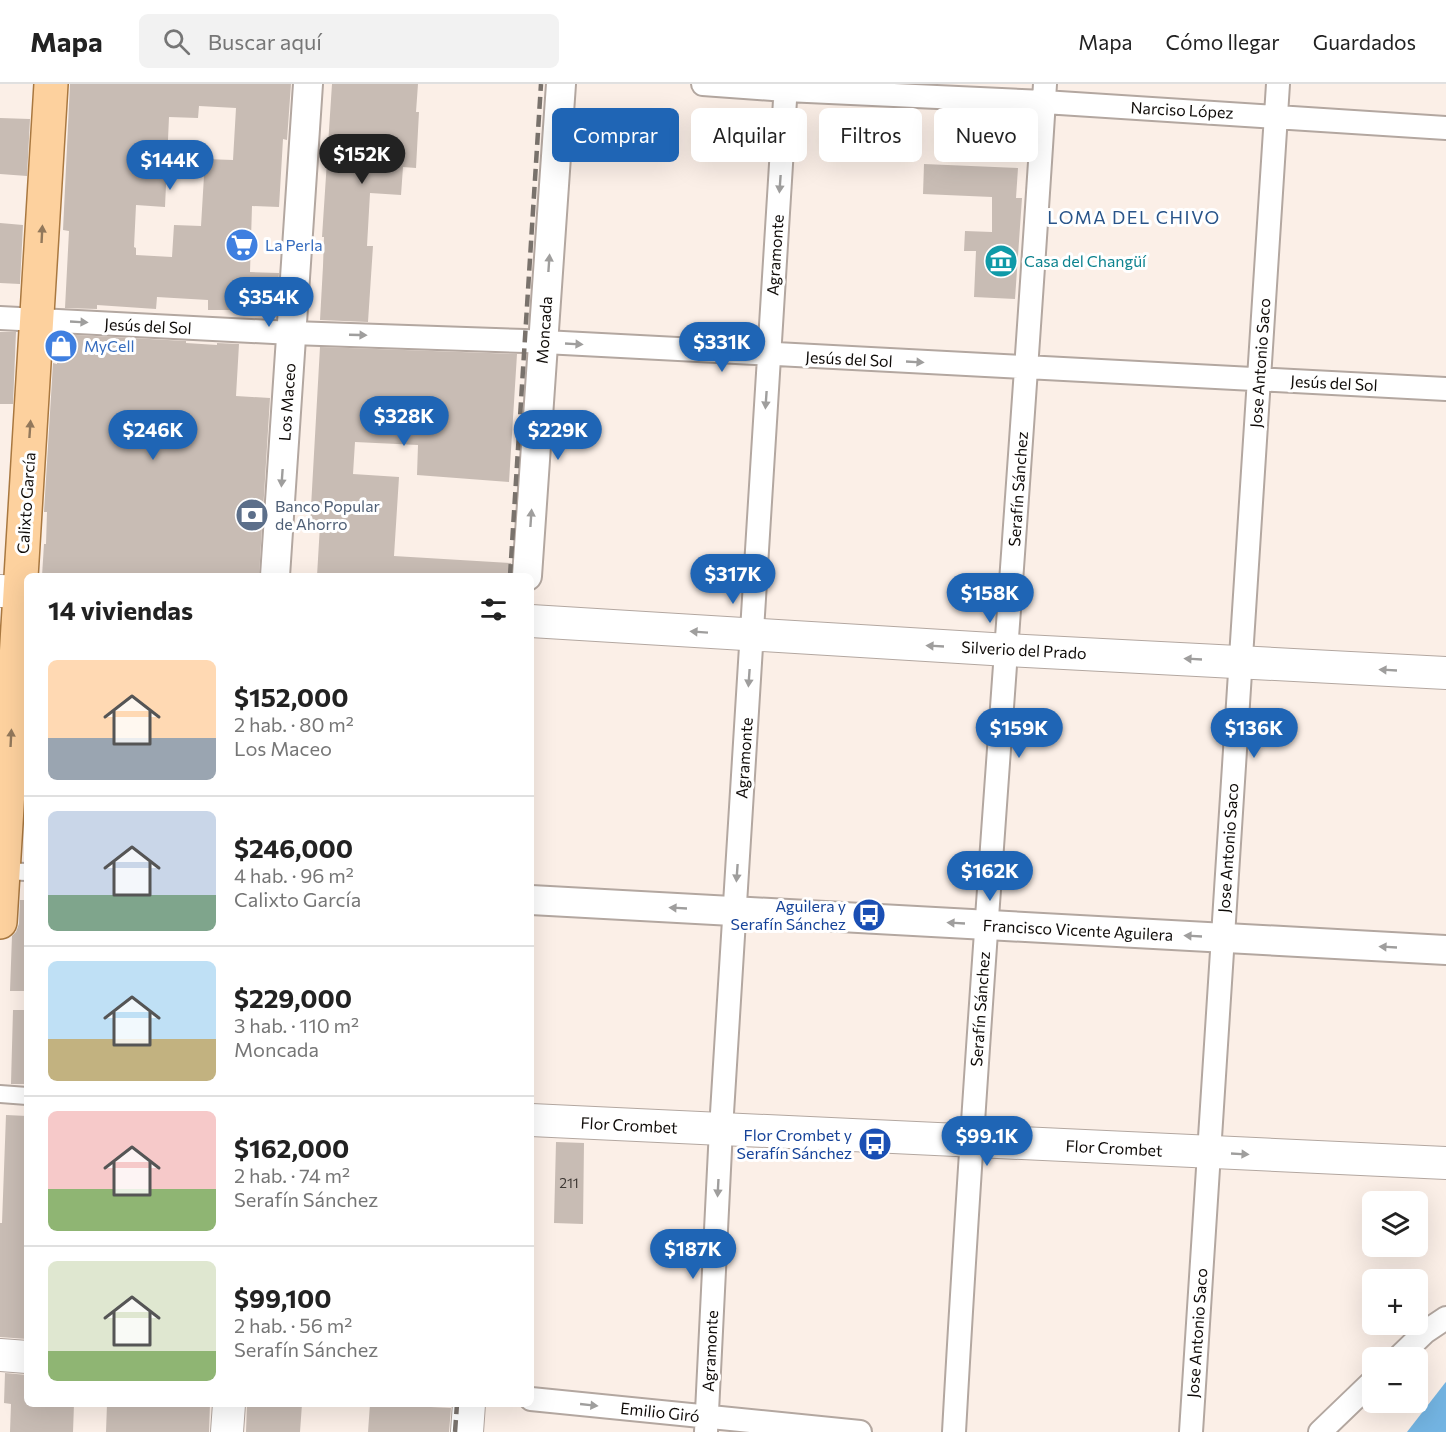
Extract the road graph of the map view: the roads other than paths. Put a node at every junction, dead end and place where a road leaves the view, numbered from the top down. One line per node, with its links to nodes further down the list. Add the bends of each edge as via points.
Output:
1 (51, 84): 11 (main road, Calixto García, one-way to 1)
2 (308, 84): 12 (street, Los Maceo)
3 (561, 84): 13 (street, Moncada, one-way to 3)
4 (703, 84): 6 (street, Narciso López)
5 (1278, 84): 8 (street, Jose Antonio Saco)
6 (786, 87): 7 (street, Narciso López); 14 (street, Agramonte, one-way to 14)
7 (1045, 93): 8 (street, Narciso López); 15 (street, Serafín Sánchez)
8 (1276, 116): 9 (street, Narciso López); 16 (street, Jose Antonio Saco)
9 (1446, 128)
10 (0, 318): 11 (street, Jesús del Sol)
11 (37, 320): 12 (street, Jesús del Sol, one-way to 12); 20 (main road, Calixto García, one-way to 11)
12 (292, 333): 13 (street, Jesús del Sol, one-way to 13); 18 (street, Los Maceo, one-way to 18)
13 (543, 342): 14 (street, Jesús del Sol, one-way to 14); 19 (street, Moncada, one-way to 13)
14 (769, 355): 15 (street, Jesús del Sol, one-way to 15); 22 (street, Agramonte, one-way to 22)
15 (1025, 367): 16 (street, Jesús del Sol); 23 (street, Serafín Sánchez)
16 (1259, 379): 17 (street, Jesús del Sol); 24 (street, Jose Antonio Saco)
17 (1446, 389)
18 (275, 573)
19 (527, 573)
20 (16, 592): 26 (main road, Calixto García, one-way to 20)
21 (534, 621): 22 (main road, Silverio del Prado, one-way to 21)
22 (752, 634): 23 (main road, Silverio del Prado, one-way to 22); 28 (street, Agramonte, one-way to 28)
23 (1008, 650): 24 (main road, Silverio del Prado, one-way to 23); 30 (street, Serafín Sánchez)
24 (1240, 661): 25 (main road, Silverio del Prado, one-way to 24); 31 (street, Jose Antonio Saco)
25 (1446, 673)
26 (10, 871): 29 (main road, Calixto García)
27 (534, 900): 28 (street, Francisco Vicente Aguilera, one-way to 27)
28 (734, 911): 30 (street, Francisco Vicente Aguilera, one-way to 28); 36 (street, Agramonte)
29 (0, 922)
30 (986, 925): 31 (street, Francisco Vicente Aguilera, one-way to 30); 37 (street, Serafín Sánchez)
31 (1222, 938): 32 (street, Francisco Vicente Aguilera, one-way to 31); 38 (street, Jose Antonio Saco)
32 (1446, 950)
33 (0, 1094): 34 (street)
34 (24, 1096)
35 (534, 1120): 36 (main road, Flor Crombet)
36 (721, 1129): 37 (main road, Flor Crombet); 48 (street, Agramonte, one-way to 48)
37 (970, 1141): 38 (main road, Flor Crombet); 52 (street, Serafín Sánchez)
38 (1209, 1152): 39 (main road, Flor Crombet, one-way to 39); 53 (street, Jose Antonio Saco)
39 (1446, 1163)
40 (1446, 1318): 41 (street)
41 (1409, 1347)
42 (0, 1355): 43 (main road)
43 (24, 1357)
44 (1362, 1392): 54 (street)
45 (534, 1399): 48 (street, Emilio Giró, one-way to 48)
46 (228, 1407): 49 (main road)
47 (469, 1407): 50 (main road)
48 (707, 1424): 51 (street, Emilio Giró)
49 (227, 1432)
50 (467, 1432)
51 (860, 1432)
52 (954, 1432)
53 (1191, 1432)
54 (1320, 1432)

